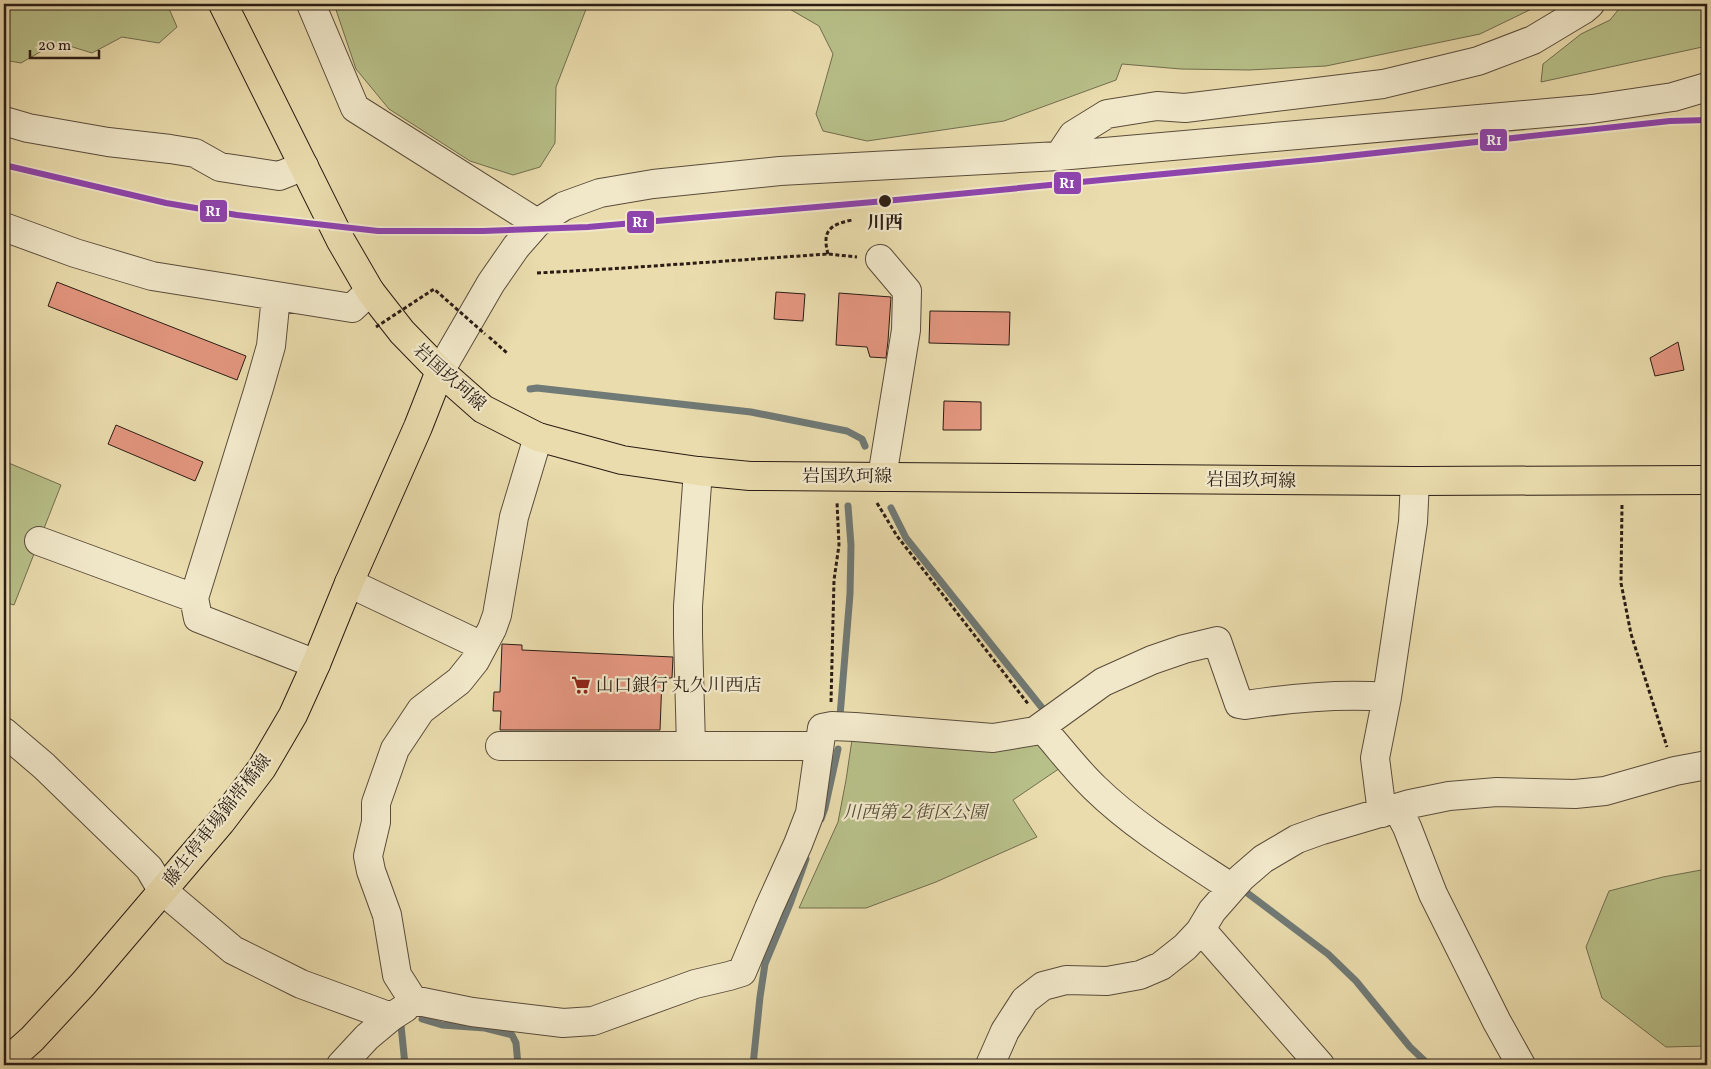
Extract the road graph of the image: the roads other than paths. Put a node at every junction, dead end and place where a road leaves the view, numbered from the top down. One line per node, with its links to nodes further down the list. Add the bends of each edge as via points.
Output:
1 (223, 4): 7 (main road, 岩国玖珂線)
2 (311, 4): 8 (street, via 355,108)
3 (1590, 4): 6 (street, via 1533,40 1478,62 1384,84 1185,108 1157,106 1108,114 1073,136)
4 (1707, 87): 6 (street, via 1673,97 1592,109)
5 (4, 120): 7 (street, via 28,128 108,142 194,153 220,168 280,176)
6 (1059, 156): 8 (street, via 780,171 653,184 600,193 564,206)
7 (304, 166): 11 (main road, 岩国玖珂線)
8 (537, 224): 13 (street, via 516,246)
9 (4, 227): 12 (street, via 152,276)
10 (880, 259): 18 (street, via 907,292 906,330)
11 (370, 291): 12 (street, via 352,308); 13 (main road, 岩国玖珂線, via 402,332)
12 (276, 296): 21 (street, via 262,380)
13 (440, 371): 14 (main road, 岩国玖珂線, via 483,409); 20 (main road, 藤生停車場錦帯橋線)
14 (538, 437): 15 (main road, 岩国玖珂線, via 622,460); 22 (street, via 514,516 497,615)
15 (698, 471): 18 (main road, 岩国玖珂線); 29 (street, via 689,582)
16 (1707, 480): 17 (main road, 岩国玖珂線)
17 (1415, 481): 18 (main road, 岩国玖珂線); 24 (street, via 1413,522)
18 (878, 487)
19 (39, 540): 21 (street)
20 (349, 583): 22 (street); 23 (main road, 藤生停車場錦帯橋線)
21 (194, 598): 23 (street, via 198,618)
22 (482, 646): 35 (street, via 459,681 421,710 396,749 376,802 376,822 368,856 388,915 397,975)
23 (316, 664): 33 (main road, 藤生停車場錦帯橋線, via 293,715 262,768 221,822)
24 (1387, 697): 25 (street, via 1282,699 1239,704 1216,641 1152,660 1103,682); 31 (street, via 1375,758)
25 (1048, 722): 27 (street, via 1034,731 993,738); 32 (street, via 1093,786 1105,797 1134,821)
26 (4, 732): 33 (street, via 44,766 149,868)
27 (825, 736): 29 (street); 35 (street, via 810,813 742,972 695,984 592,1021 563,1022 472,1012)
28 (500, 746): 29 (street)
29 (691, 746)
30 (1707, 765): 31 (street, via 1605,791 1449,796)
31 (1390, 811): 32 (street, via 1297,839 1263,859); 41 (street, via 1407,827 1433,894)
32 (1232, 888): 34 (street)
33 (162, 890): 36 (street, via 233,950 301,984); 37 (main road, 藤生停車場錦帯橋線, via 83,984)
34 (1200, 931): 39 (street, via 1161,966 1140,975 1107,981 1066,980 1043,986 1026,1000 1005,1031); 40 (street)
35 (413, 1000): 36 (street, via 404,1010)
36 (391, 1016): 38 (street)
37 (4, 1064)
38 (342, 1065)
39 (990, 1065)
40 (1320, 1065)
41 (1521, 1065)

